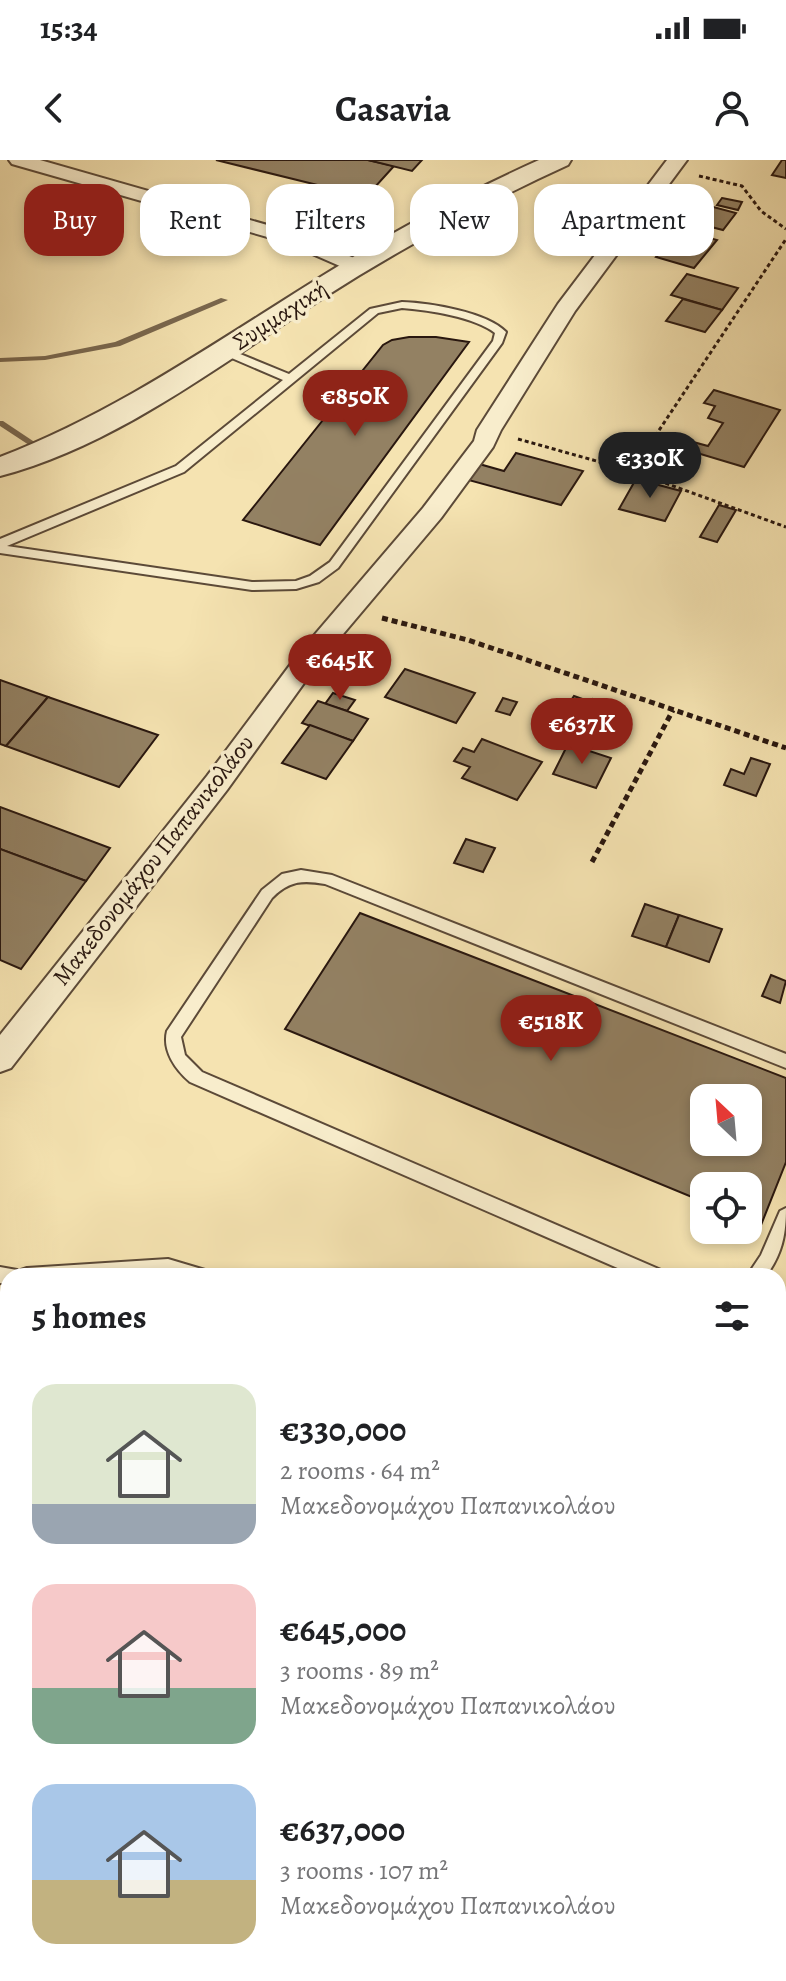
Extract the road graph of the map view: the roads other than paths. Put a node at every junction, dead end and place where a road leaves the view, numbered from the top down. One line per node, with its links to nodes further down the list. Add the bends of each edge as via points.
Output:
1 (19, 160): 4 (street, via 292,238)
2 (559, 160): 4 (street, Συμμαχική)
3 (673, 165): 9 (street, Μακεδονομάχου Παπανικολάου, via 566,309 485,442 432,513 308,659)
4 (356, 266): 5 (street, Συμμαχική)
5 (224, 351): 6 (lane); 7 (street, Συμμαχική, via 65,444)
6 (291, 379): 8 (lane, via 180,469); 8 (lane, via 388,304 491,324 501,332 334,565 315,581 252,586)
7 (0, 467)
8 (0, 546)
9 (0, 1059)
10 (786, 1061): 12 (lane, via 327,879 304,874 281,879 267,894 173,1036 183,1066 196,1077)
11 (786, 1216): 13 (lane)
12 (637, 1268)
13 (762, 1268)

